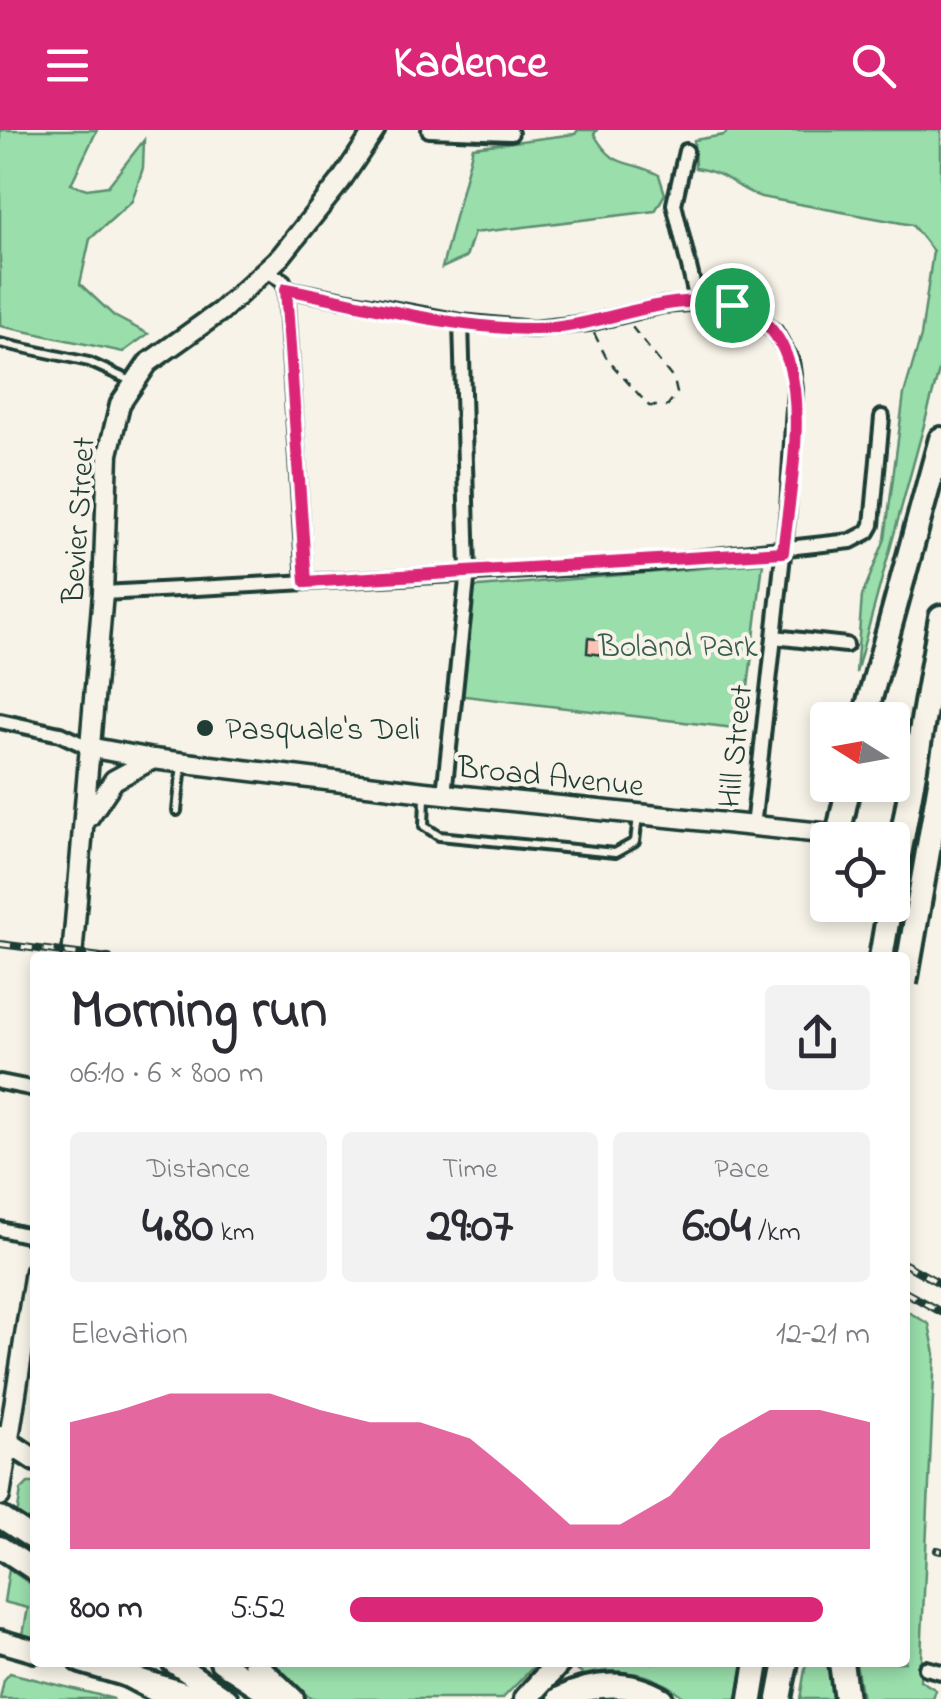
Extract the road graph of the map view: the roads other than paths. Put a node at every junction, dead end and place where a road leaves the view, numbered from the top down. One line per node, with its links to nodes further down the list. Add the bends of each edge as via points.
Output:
1 (374, 130): 5 (main road, Bevier Street, via 331,195)
2 (428, 130): 3 (street)
3 (510, 133)
4 (686, 151): 7 (street, via 674,204)
5 (267, 271): 6 (street); 10 (main road, Bevier Street, via 160,352)
6 (286, 289): 8 (street); 15 (street)
7 (696, 300): 8 (street, via 533,329); 13 (street, Hill Street, via 732,305 764,322 791,360 795,390)
8 (461, 322): 14 (street)
9 (0, 343): 10 (lane, via 89,362)
10 (132, 382): 16 (main road, Bevier Street, via 112,426 108,454)
11 (882, 418): 13 (street, via 868,532)
12 (941, 438): 20 (highway)
13 (783, 552): 14 (street); 18 (street, Hill Street)
14 (468, 572): 15 (street); 26 (street)
15 (306, 582): 16 (street)
16 (103, 594): 22 (main road, Bevier Street)
17 (941, 617): 29 (highway, bridge)
18 (774, 637): 19 (street); 30 (street, Hill Street)
19 (846, 645)
20 (869, 702)
21 (0, 721): 22 (street)
22 (88, 747): 23 (main road, Broad Avenue); 32 (main road, Bevier Street)
23 (153, 759): 24 (main road, Broad Avenue); 32 (main road, via 99,796)
24 (182, 763): 26 (main road, Broad Avenue); 27 (lane)
25 (941, 777): 38 (highway, bridge)
26 (435, 793): 28 (main road, Broad Avenue); 28 (lane, via 424,826 440,836 615,853 635,842)
27 (177, 811)
28 (638, 814): 30 (main road, Broad Avenue)
29 (904, 822)
30 (753, 827): 31 (main road, Broad Avenue)
31 (810, 832)
32 (84, 842): 36 (main road, Bevier Street)
33 (910, 842): 34 (main road, Broad Avenue)
34 (941, 845)
35 (887, 922): 37 (highway)
36 (73, 952)
37 (882, 952)
38 (910, 954)
39 (0, 1082): 40 (street)
40 (30, 1088)
41 (0, 1229): 42 (street)
42 (30, 1237)
43 (30, 1299): 44 (main road)
44 (5, 1439): 45 (main road); 46 (main road)
45 (30, 1456)
46 (0, 1496)
47 (0, 1517): 48 (main road)
48 (30, 1537)
49 (0, 1547): 50 (main road)
50 (30, 1567)
51 (0, 1642): 52 (main road)
52 (30, 1650)
53 (100, 1667): 63 (main road)
54 (180, 1667): 66 (main road)
55 (228, 1667): 67 (main road)
56 (259, 1667): 68 (main road)
57 (555, 1667): 69 (highway)
58 (756, 1667): 72 (highway)
59 (785, 1667): 73 (highway)
60 (842, 1667): 74 (highway)
61 (926, 1668): 62 (street)
62 (941, 1672)
63 (126, 1674): 64 (highway); 65 (main road)
64 (173, 1699)
65 (204, 1699)
66 (227, 1699)
67 (276, 1699)
68 (293, 1699)
69 (526, 1699)
70 (560, 1699): 71 (highway, via 611,1684)
71 (661, 1699)
72 (751, 1699)
73 (780, 1699)
74 (846, 1699)

